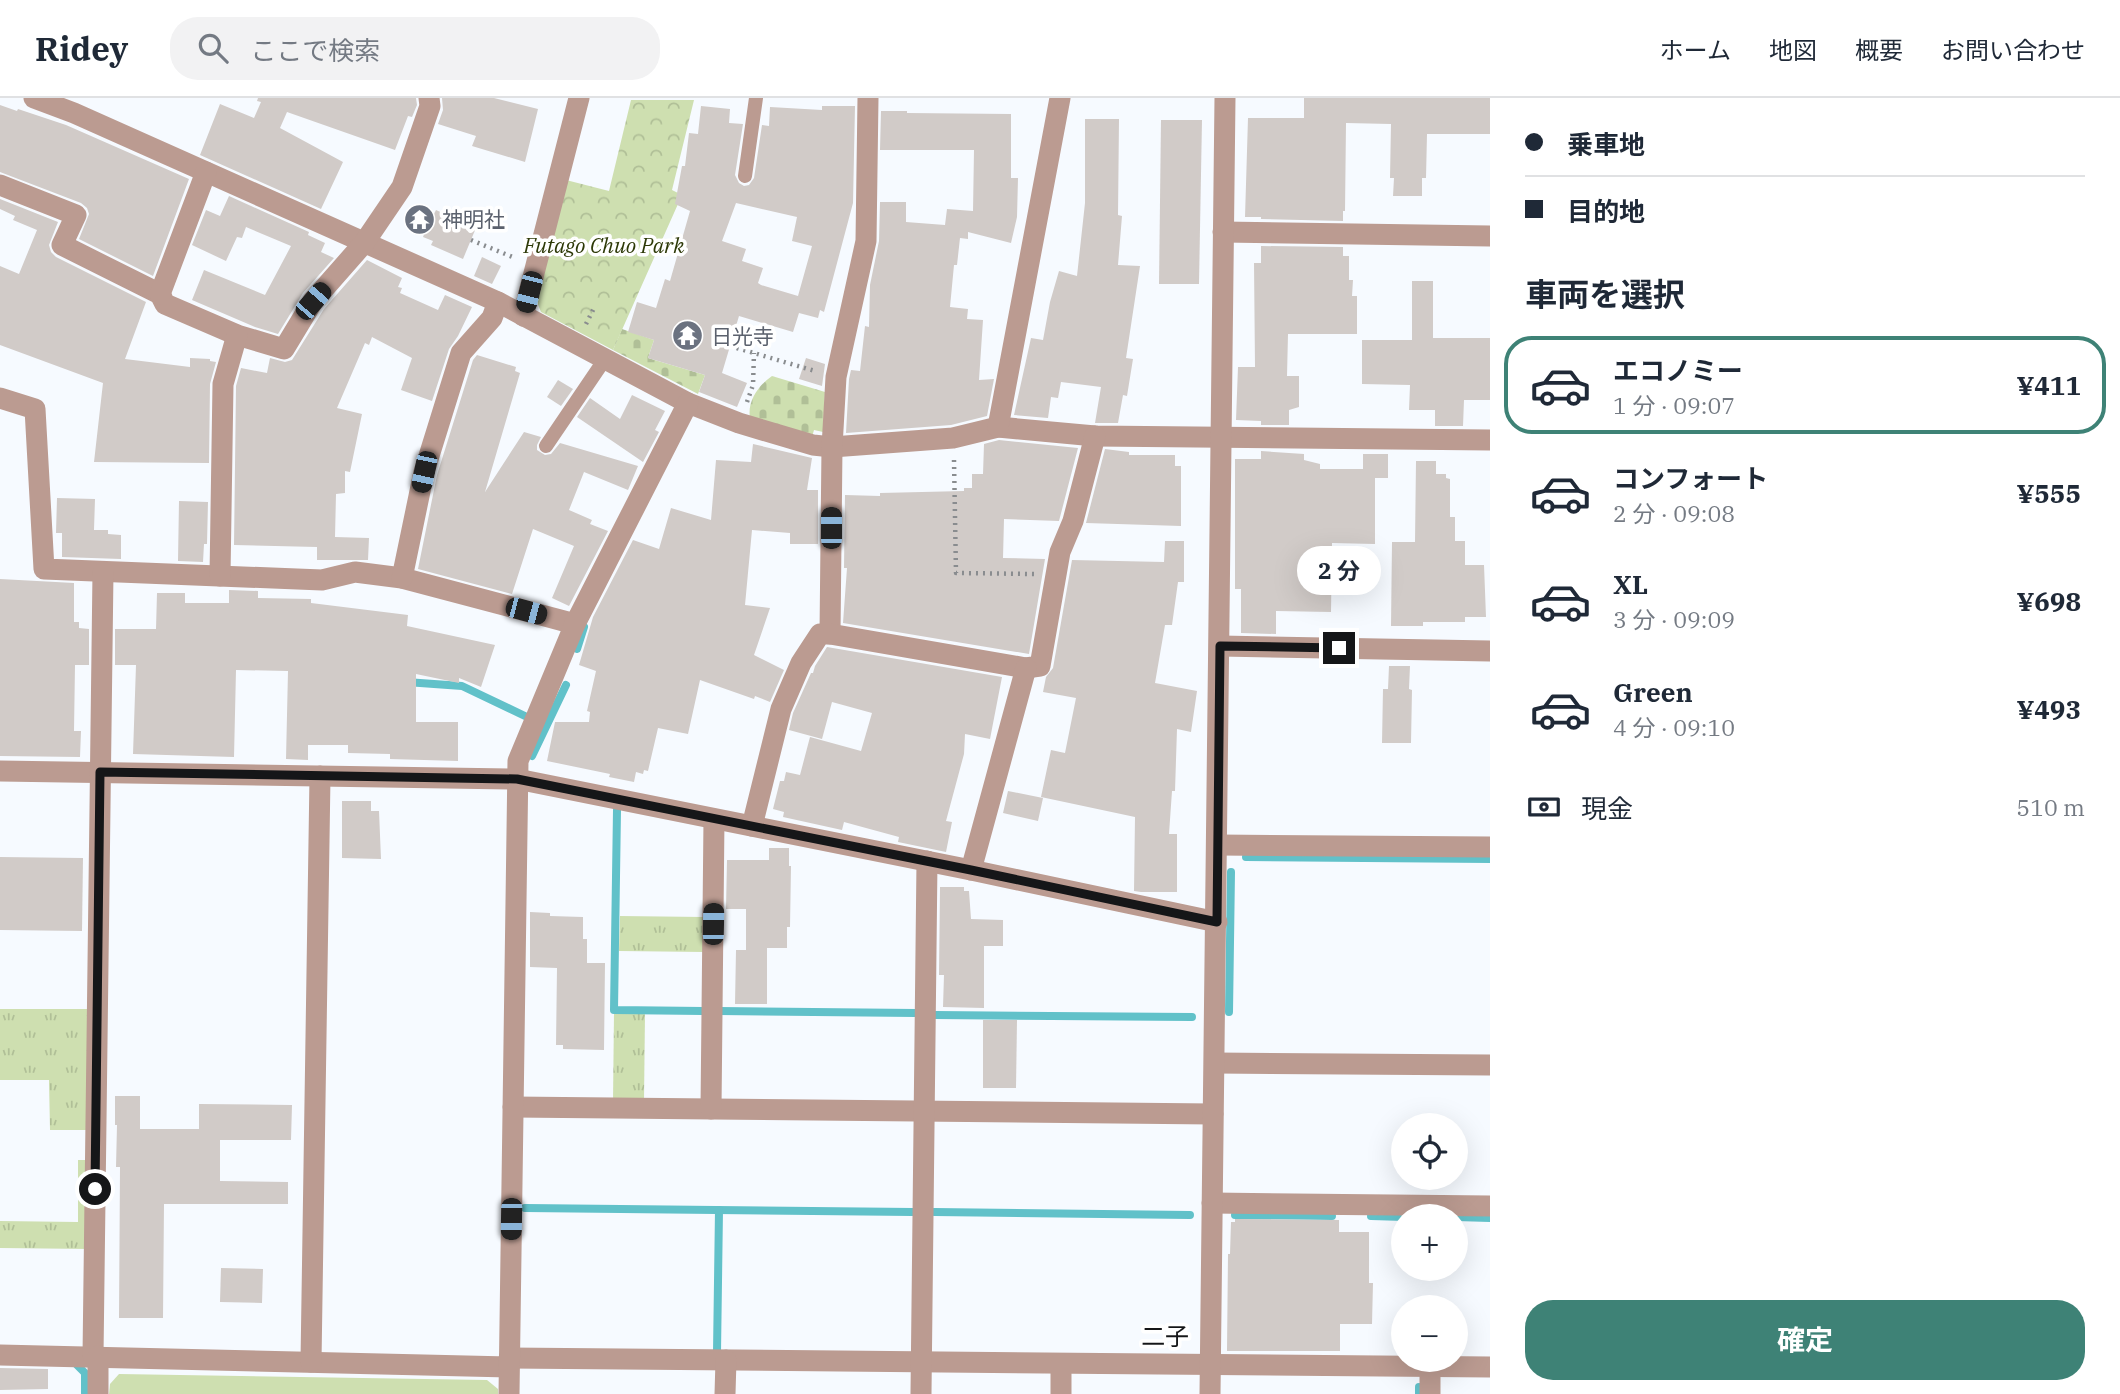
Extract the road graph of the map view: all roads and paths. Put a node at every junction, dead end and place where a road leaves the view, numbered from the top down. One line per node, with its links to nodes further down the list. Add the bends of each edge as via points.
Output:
1 (34, 98): 8 (street)
2 (429, 98): 15 (street, via 401,187)
3 (579, 98): 19 (street)
4 (756, 98): 10 (lane)
5 (868, 98): 24 (street, via 866,241)
6 (1060, 98): 28 (street)
7 (1225, 98): 12 (street)
8 (76, 106): 9 (street)
9 (206, 172): 15 (street); 17 (street)
10 (745, 176)
11 (0, 184): 17 (street, via 76,215 62,244)
12 (1223, 232): 13 (street); 30 (street)
13 (1490, 236)
14 (471, 240): 16 (path)
15 (364, 243): 18 (street); 20 (street, via 313,301 284,349)
16 (520, 260)
17 (160, 294): 20 (street, via 165,304)
18 (498, 302): 19 (street); 38 (street, via 492,318 461,353 424,472)
19 (523, 316): 23 (street)
20 (237, 335): 37 (street, via 223,384)
21 (730, 346): 22 (path)
22 (754, 353): 24 (path); 27 (path, via 753,385)
23 (605, 359): 26 (street); 33 (lane)
24 (836, 377): 34 (street)
25 (0, 398): 35 (street, via 35,409 44,569)
26 (688, 403): 27 (street); 39 (street)
27 (739, 423): 34 (street)
28 (998, 427): 29 (street); 31 (street)
29 (1095, 436): 30 (street); 36 (street)
30 (1221, 437): 32 (street); 41 (street)
31 (953, 438): 34 (street); 36 (path, via 956,573)
32 (1490, 440)
33 (546, 446)
34 (832, 447): 40 (street)
35 (103, 572): 37 (street); 45 (street)
36 (1056, 575): 43 (street, via 1040,666)
37 (220, 576): 38 (street, via 323,580 355,572)
38 (402, 578): 39 (street)
39 (575, 624): 47 (street, via 518,761)
40 (830, 634): 43 (street); 49 (street, via 820,634 801,663 781,709)
41 (1220, 646): 42 (street); 50 (street)
42 (1490, 650)
43 (1026, 668): 53 (street)
44 (0, 771): 45 (street)
45 (100, 772): 46 (street); 64 (street)
46 (320, 776): 47 (street); 66 (street)
47 (517, 779): 48 (street); 57 (street)
48 (714, 818): 49 (street); 58 (street)
49 (752, 826): 52 (street)
50 (1218, 845): 51 (street); 54 (street)
51 (1490, 848)
52 (927, 861): 53 (street); 59 (street)
53 (971, 870): 54 (street)
54 (1217, 922): 55 (street)
55 (1215, 1063): 56 (street); 60 (street)
56 (1490, 1065)
57 (513, 1107): 58 (street); 67 (street)
58 (710, 1109): 59 (street)
59 (924, 1111): 60 (street); 68 (street)
60 (1213, 1114): 61 (street)
61 (1212, 1203): 62 (street); 70 (street)
62 (1490, 1206)
63 (0, 1355): 64 (street)
64 (96, 1356): 66 (street); 75 (street)
65 (726, 1360): 67 (street); 68 (street); 77 (street)
66 (311, 1362): 67 (street)
67 (509, 1362): 76 (street)
68 (921, 1362): 69 (street); 78 (street)
69 (1061, 1364): 70 (street); 79 (street)
70 (1210, 1365): 71 (street); 80 (street)
71 (1391, 1366)
72 (1468, 1367): 73 (street)
73 (1490, 1367)
74 (1430, 1372): 81 (street)
75 (98, 1394)
76 (509, 1394)
77 (725, 1394)
78 (921, 1394)
79 (1061, 1394)
80 (1210, 1394)
81 (1430, 1394)

